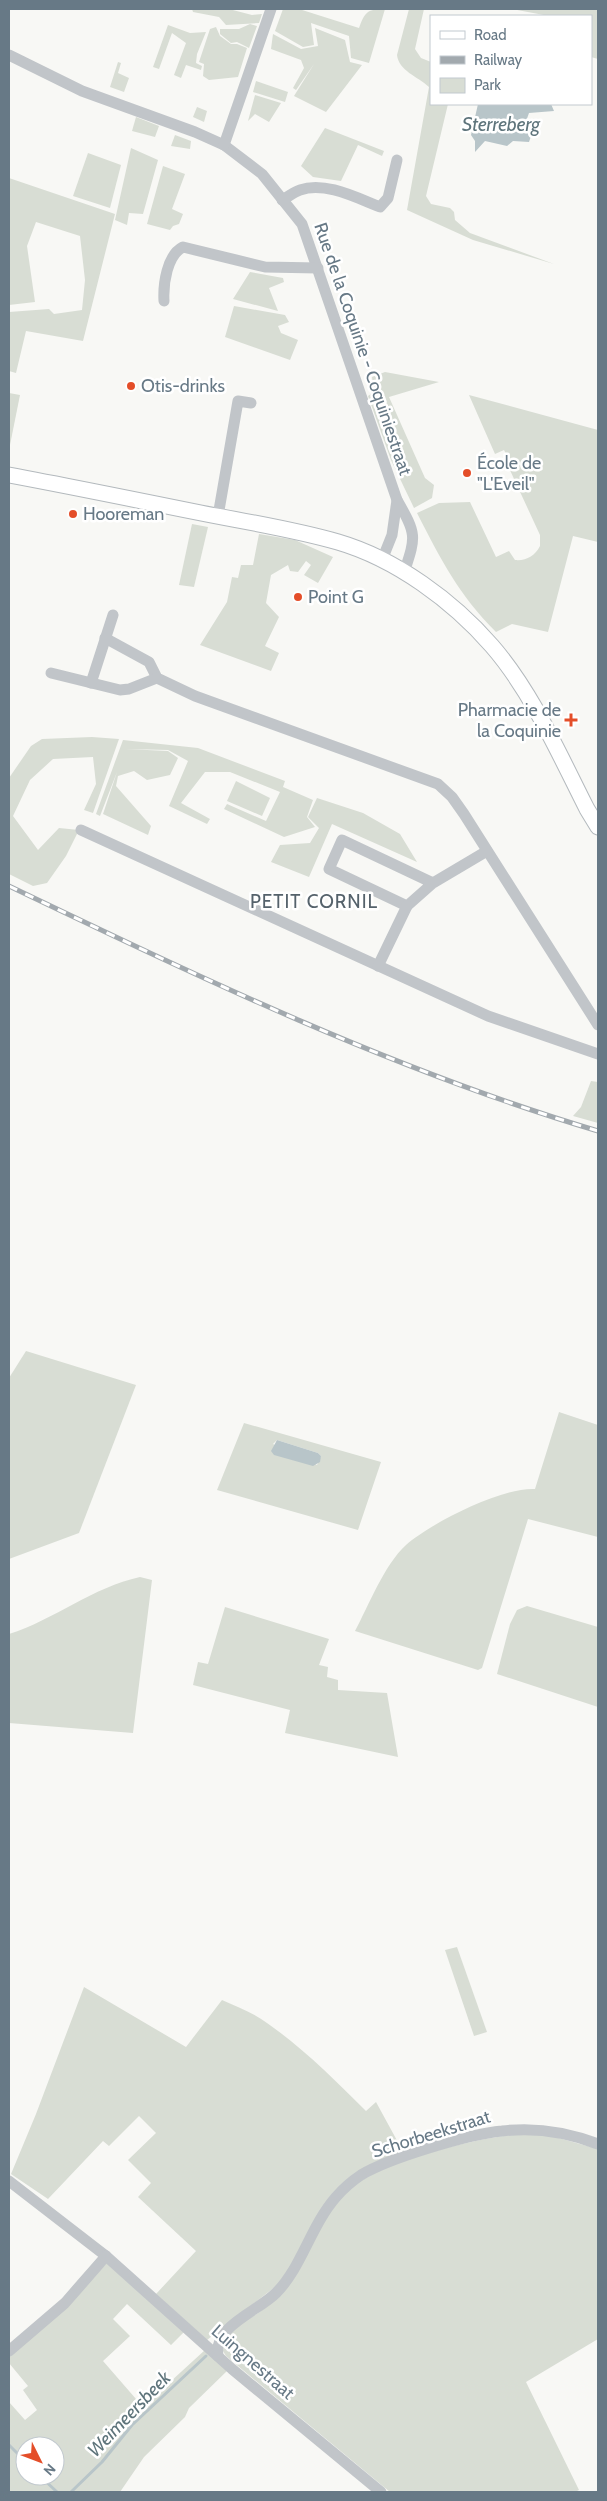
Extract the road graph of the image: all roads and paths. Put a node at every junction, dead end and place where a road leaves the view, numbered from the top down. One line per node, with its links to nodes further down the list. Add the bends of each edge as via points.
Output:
1 (271, 9): 3 (street)
2 (9, 55): 3 (street, Rue de la Coquinie - Coquiniestraat, via 82,92)
3 (224, 145): 5 (street, Rue de la Coquinie - Coquiniestraat, via 262,174)
4 (397, 160): 5 (street, via 388,198 380,207 336,190 316,187 300,190)
5 (282, 200): 6 (street, Rue de la Coquinie - Coquiniestraat, via 302,224)
6 (318, 268): 7 (street, via 266,267 183,247 171,258); 10 (street, Rue de la Coquinie - Coquiniestraat)
7 (164, 302)
8 (251, 403): 11 (street, via 238,401)
9 (9, 475): 11 (main road)
10 (397, 500): 12 (street, Rue de la Coquinie - Coquiniestraat, via 392,535); 13 (street, Rue de la Coquinie - Coquiniestraat, via 414,535)
11 (218, 516): 12 (main road, via 338,542)
12 (382, 560): 13 (main road)
13 (404, 573): 19 (main road, via 436,593 492,646 527,695)
14 (113, 615): 15 (street)
15 (105, 638): 17 (street, via 149,662); 18 (street)
16 (51, 673): 18 (street)
17 (157, 678): 18 (street, via 120,690); 21 (street, via 208,701 438,784 452,797)
18 (91, 683)
19 (598, 827)
20 (81, 830): 24 (street)
21 (487, 851): 22 (street); 25 (street)
22 (433, 883): 23 (street); 23 (street, via 342,840 329,869)
23 (407, 906): 24 (street)
24 (378, 966): 26 (street, via 488,1016)
25 (598, 1025)
26 (598, 1054)
27 (598, 2144): 31 (street, Schorbeekstraat, via 557,2132 503,2130 421,2152 362,2175 337,2196 319,2220 285,2283 220,2336)
28 (9, 2181): 29 (street, Luingnestraat)
29 (106, 2256): 30 (street, via 65,2303); 31 (street, Luingnestraat)
30 (9, 2351)
31 (218, 2356): 32 (street, Luingnestraat)
32 (381, 2492)

